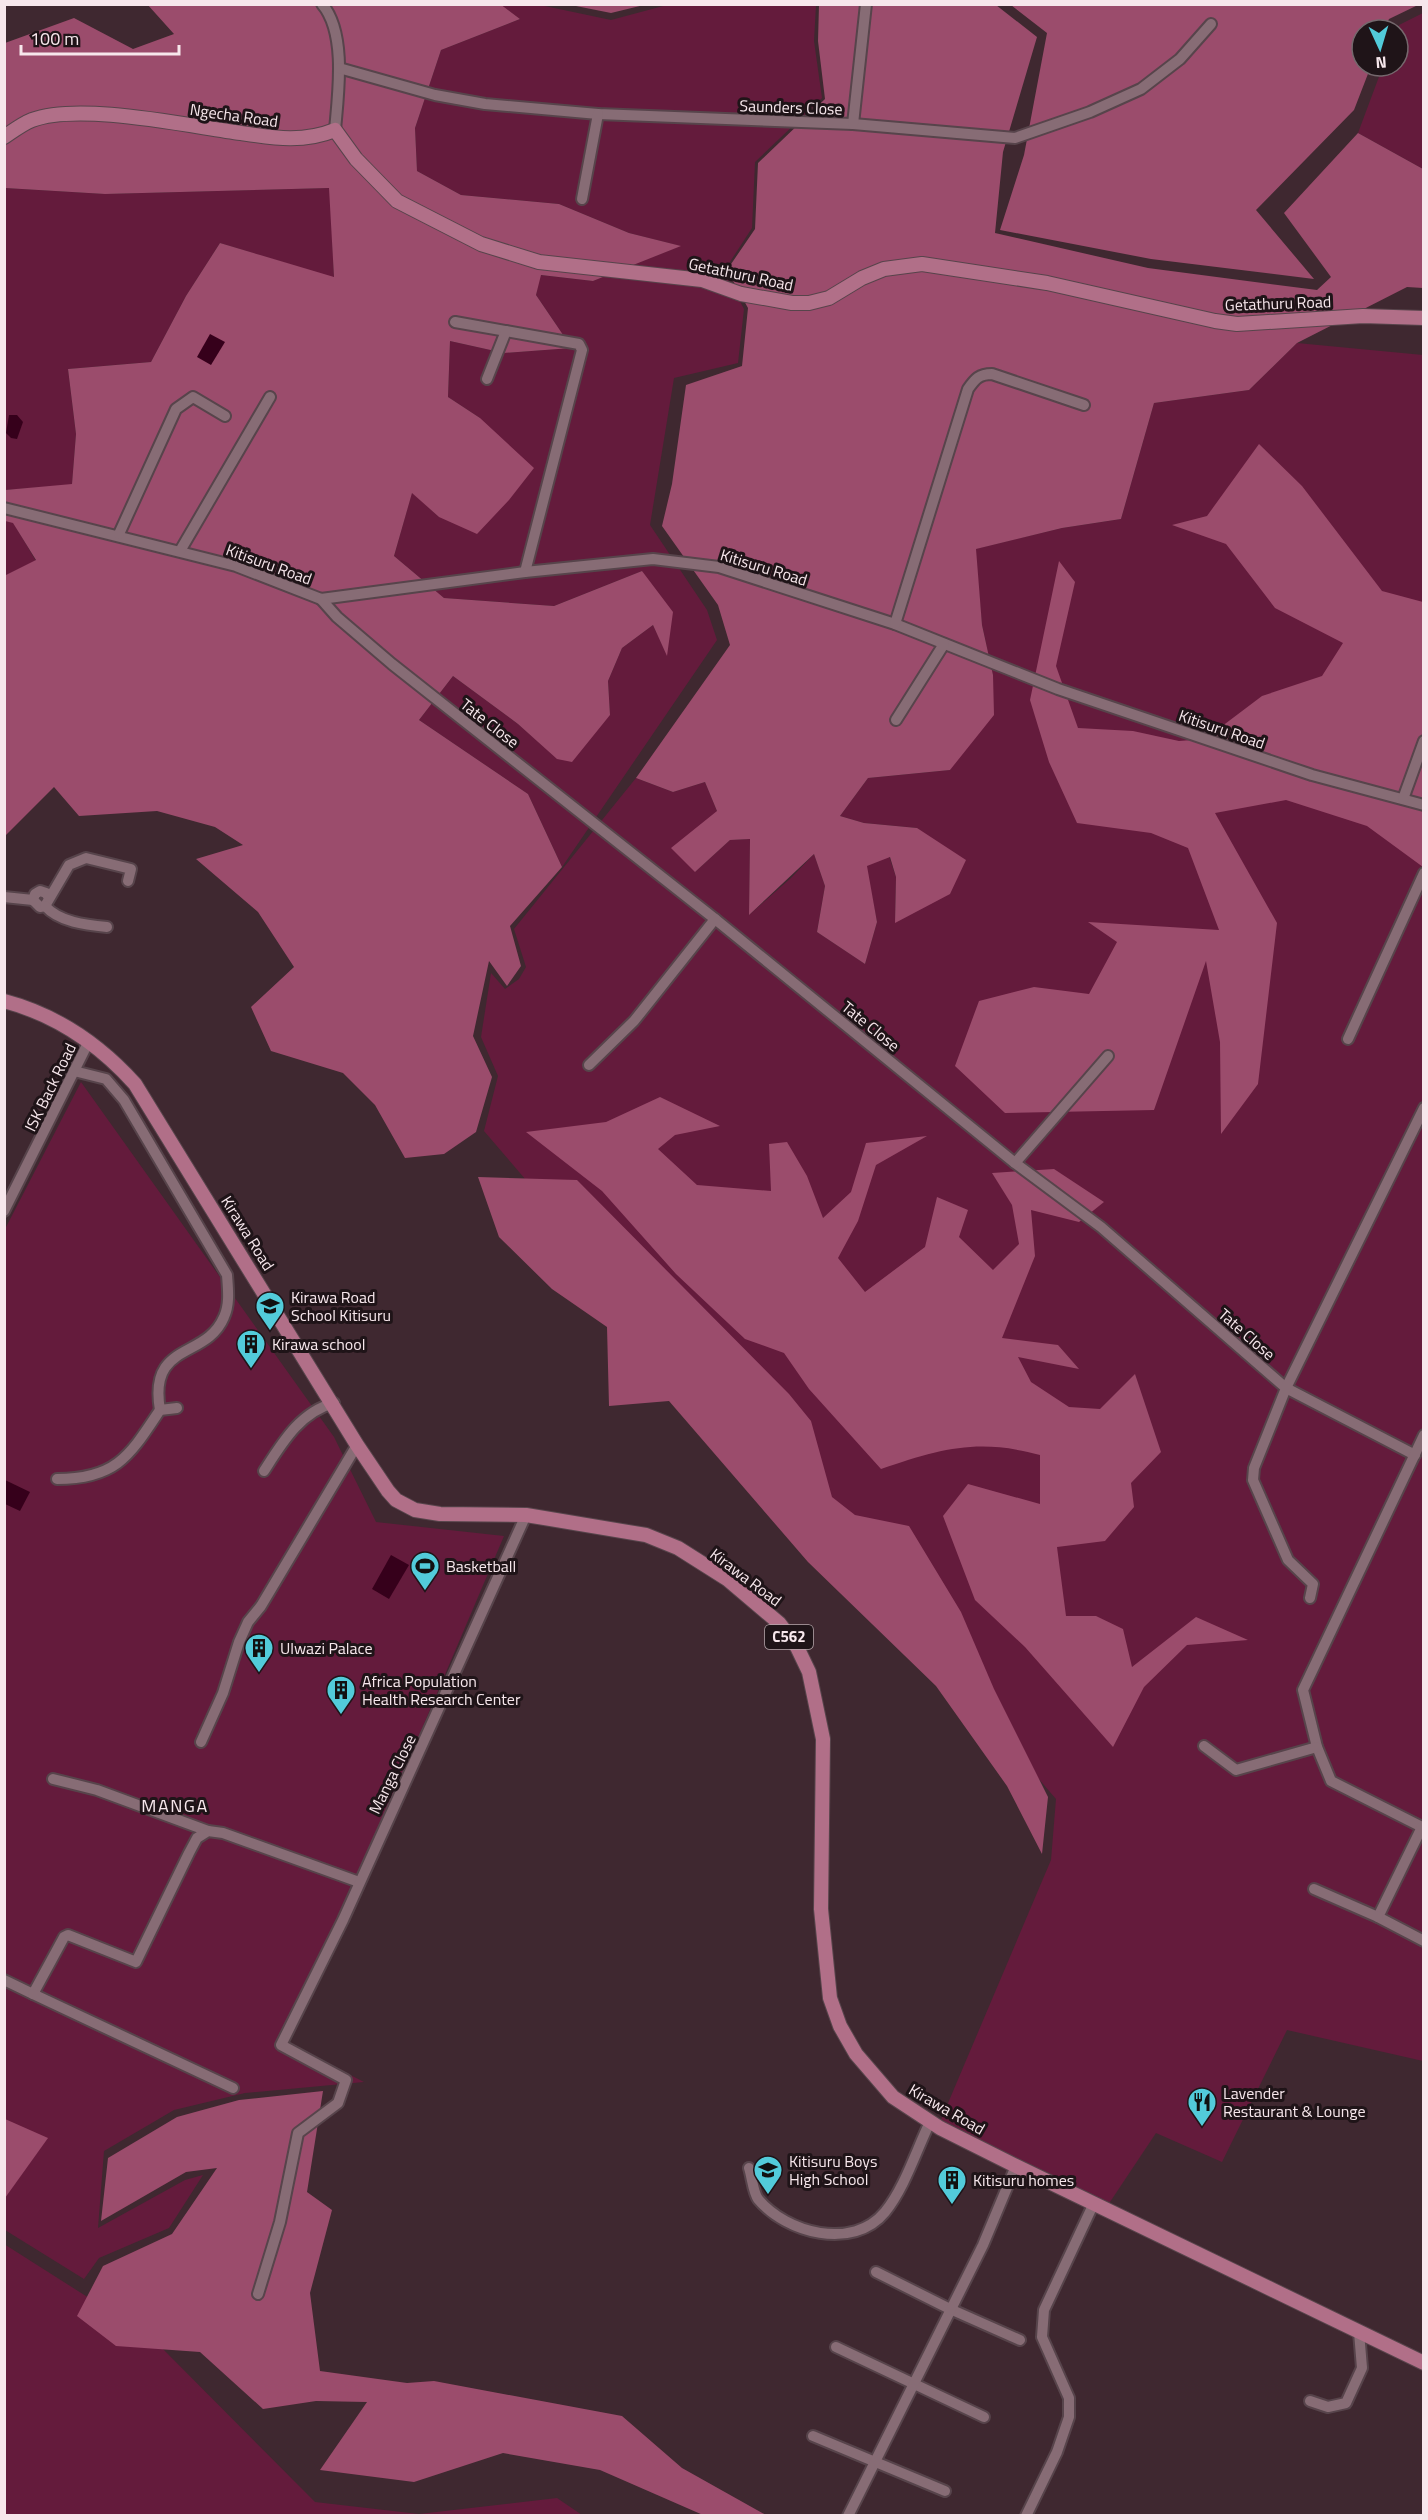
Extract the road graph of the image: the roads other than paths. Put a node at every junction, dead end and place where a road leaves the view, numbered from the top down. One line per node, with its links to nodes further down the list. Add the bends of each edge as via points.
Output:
1 (322, 4): 4 (street, via 335,34)
2 (866, 4): 6 (street)
3 (1211, 24): 6 (street, Saunders Close, via 1180,59 1142,89 1015,138)
4 (339, 68): 5 (street, Saunders Close, via 460,100); 7 (street)
5 (598, 114): 6 (street, Saunders Close); 9 (street)
6 (853, 124)
7 (335, 130): 8 (main road, Ngecha Road, via 318,137 282,139 65,113 31,120); 10 (main road, Getathuru Road, via 356,159 397,201 481,244 539,262 702,280 741,294 792,303 829,298 884,269 922,264 1047,283 1237,324 1363,316)
8 (4, 137)
9 (582, 199)
10 (1424, 318)
11 (455, 321): 12 (street)
12 (506, 331): 13 (street); 20 (street, via 579,345 582,350)
13 (487, 379)
14 (270, 397): 19 (street)
15 (1084, 405): 22 (street, via 992,374 975,379 968,389)
16 (225, 416): 18 (street, via 193,397 176,409)
17 (4, 508): 18 (street, Kitisuru Road)
18 (119, 534): 19 (street, Kitisuru Road)
19 (180, 550): 21 (street, Kitisuru Road, via 236,566)
20 (525, 572): 21 (street, Kitisuru Road); 22 (street, Kitisuru Road, via 653,559 720,567)
21 (321, 599): 32 (street, Tate Close, via 392,664)
22 (895, 624): 23 (street, Kitisuru Road)
23 (944, 644): 24 (street); 26 (street, Kitisuru Road, via 1115,709 1312,775)
24 (896, 720)
25 (1424, 741): 26 (street)
26 (1403, 799): 27 (street, Kitisuru Road)
27 (1424, 805)
28 (1424, 873): 35 (street)
29 (128, 881): 31 (street, via 131,869 86,858 69,865)
30 (4, 897): 31 (street, via 33,900 40,891 46,893)
31 (47, 902): 33 (street, via 50,912)
32 (715, 919): 38 (street, via 634,1021); 41 (street, Tate Close)
33 (107, 927)
34 (4, 1001): 36 (main road, Kirawa Road / C562, via 59,1021)
35 (1348, 1040)
36 (89, 1041): 39 (street, ISK Back Road); 44 (main road, Kirawa Road / C562, via 122,1069 141,1093)
37 (1108, 1056): 41 (street)
38 (589, 1065)
39 (74, 1071): 42 (street, ISK Back Road); 46 (street, via 106,1079 124,1100 227,1275 229,1297 224,1319 207,1338 177,1355 161,1373 157,1392)
40 (1424, 1108): 43 (street)
41 (1016, 1163): 43 (street, Tate Close, via 1101,1227)
42 (4, 1211)
43 (1286, 1388): 49 (street, Tate Close); 53 (street, via 1254,1468 1253,1480 1288,1560 1313,1584)
44 (334, 1403): 48 (main road, Kirawa Road / C562); 50 (street, via 318,1408 298,1424)
45 (177, 1408): 46 (street)
46 (160, 1410): 51 (street, via 130,1455 116,1466 78,1479)
47 (1424, 1435): 49 (street)
48 (357, 1445): 52 (main road, Kirawa Road / C562, via 396,1500 415,1510); 54 (street, via 248,1622)
49 (1414, 1455): 56 (street, via 1303,1690)
50 (264, 1472)
51 (57, 1479)
52 (526, 1515): 60 (street, Manga Close); 67 (main road, Kirawa Road / C562, via 623,1529 678,1548 755,1601 797,1647 809,1671 823,1738 821,1909 830,1998 840,2026 870,2073 892,2097)
53 (1310, 1598)
54 (201, 1742)
55 (1204, 1746): 56 (street, via 1236,1770)
56 (1317, 1747): 58 (street, via 1335,1785)
57 (53, 1779): 59 (street, via 97,1790)
58 (1423, 1827): 62 (street)
59 (207, 1831): 60 (street, via 223,1833); 65 (street, via 197,1838 136,1962 65,1935)
60 (359, 1882): 72 (street, Manga Close, via 281,2045 346,2080 338,2103 298,2133 280,2222)
61 (1314, 1889): 62 (street)
62 (1378, 1917): 63 (street)
63 (1424, 1941)
64 (4, 1980): 65 (street)
65 (33, 1994): 66 (street)
66 (233, 2088)
67 (930, 2122): 68 (main road, Kirawa Road / C562); 69 (street, via 884,2213 869,2224 839,2235 805,2230 778,2215 757,2198)
68 (1016, 2166): 70 (main road, Kirawa Road / C562); 73 (street)
69 (749, 2168)
70 (1094, 2203): 74 (main road, Kirawa Road / C562); 85 (street, via 1044,2310 1042,2337 1069,2398 1068,2417 1057,2452)
71 (876, 2271): 73 (street)
72 (258, 2294)
73 (950, 2309): 75 (street); 78 (street)
74 (1359, 2332): 77 (main road, Kirawa Road / C562); 79 (street, via 1362,2368 1346,2403 1328,2407)
75 (1020, 2340)
76 (837, 2347): 78 (street)
77 (1424, 2363)
78 (913, 2384): 80 (street); 82 (street)
79 (1310, 2401)
80 (984, 2417)
81 (813, 2436): 82 (street)
82 (875, 2462): 83 (street); 84 (street)
83 (945, 2491)
84 (848, 2516)
85 (1026, 2516)

